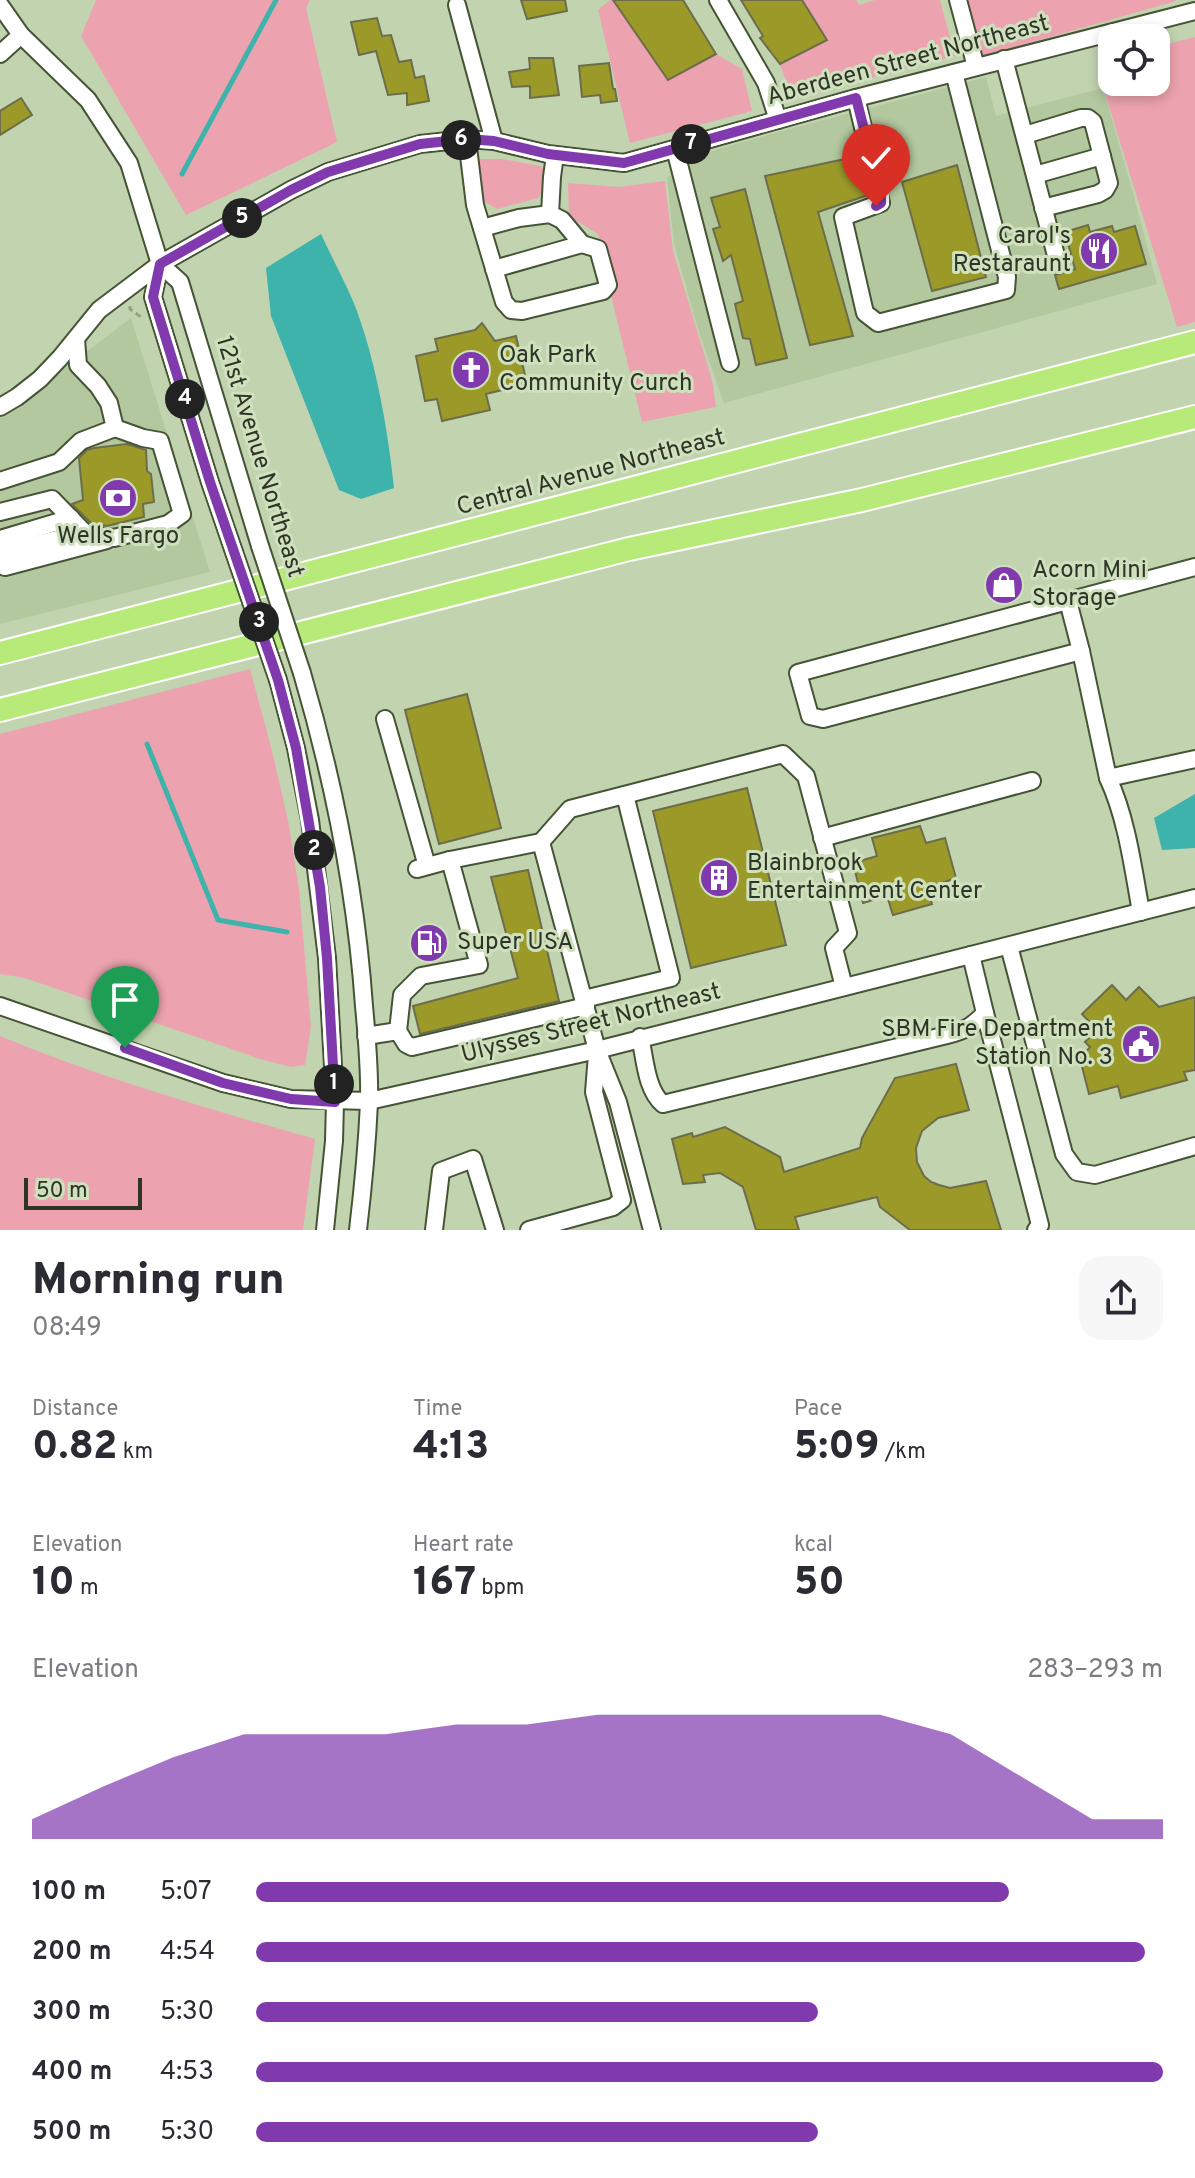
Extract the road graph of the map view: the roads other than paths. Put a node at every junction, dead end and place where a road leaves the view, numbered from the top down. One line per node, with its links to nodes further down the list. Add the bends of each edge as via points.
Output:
1 (718, 0): 12 (street, via 766,83)
2 (958, 0): 9 (street)
3 (0, 5): 6 (street, 121st Avenue Northeast)
4 (457, 5): 15 (street)
5 (1195, 6): 8 (street, Aberdeen Street Northeast)
6 (21, 35): 7 (street); 25 (street, 121st Avenue Northeast, via 88,100 115,138 129,163)
7 (0, 54)
8 (1004, 59): 9 (street, Aberdeen Street Northeast); 13 (street)
9 (976, 67): 10 (street, Aberdeen Street Northeast)
10 (954, 73): 11 (street, Aberdeen Street Northeast); 11 (street, via 1007,277 1006,290 878,323 865,313 843,217 881,203)
11 (856, 98): 12 (street, Aberdeen Street Northeast)
12 (778, 120): 16 (street, Aberdeen Street Northeast)
13 (1025, 135): 18 (street, via 1088,118); 19 (street)
14 (467, 139): 15 (street, Aberdeen Street Northeast); 22 (street); 25 (street, Aberdeen Street Northeast, via 420,144 328,172)
15 (494, 141): 17 (street, Aberdeen Street Northeast)
16 (675, 149): 17 (street, Aberdeen Street Northeast, via 624,163); 29 (street)
17 (555, 155): 21 (street)
18 (1102, 156): 19 (street); 20 (street, via 1109,183 1105,190)
19 (1035, 175): 20 (street)
20 (1043, 208): 24 (street)
21 (550, 214): 22 (street); 23 (street)
22 (482, 228): 26 (street)
23 (582, 244): 26 (street); 26 (street, via 598,249 608,285 603,291 511,310)
24 (1058, 263)
25 (160, 264): 27 (street, Aberdeen Street Northeast, via 99,310); 65 (street, 121st Avenue Northeast, bridge, via 180,282 323,744 351,883); 69 (street, 121st Avenue Northeast, bridge, via 153,297 296,748 320,887)
26 (494, 269)
27 (76, 339): 30 (street, Aberdeen Street Northeast, via 40,379); 32 (street, via 78,365 109,403)
28 (1195, 342): 46 (highway, Central Avenue Northeast)
29 (730, 363)
30 (0, 407)
31 (1195, 417): 47 (highway, via 862,500 629,549)
32 (115, 428): 33 (street, via 81,441 59,462); 38 (street, via 160,441 182,514 168,524)
33 (0, 481)
34 (0, 512): 35 (street, via 52,499)
35 (71, 519): 36 (street); 37 (street); 38 (street, via 87,535); 39 (street); 40 (street); 41 (street)
36 (0, 521)
37 (0, 531)
38 (114, 538): 42 (street)
39 (0, 539)
40 (0, 547)
41 (0, 554)
42 (0, 565)
43 (1195, 567): 44 (street)
44 (1068, 601): 45 (street); 45 (street, via 798,673 810,716 823,719)
45 (1081, 651): 50 (street)
46 (0, 653)
47 (0, 710)
48 (385, 719): 55 (street, via 422,868)
49 (1195, 759): 50 (street)
50 (1108, 778): 57 (street)
51 (1032, 781): 53 (street)
52 (625, 795): 53 (street, via 783,754 806,776); 54 (street, via 570,809); 61 (street, via 671,978)
53 (822, 838): 60 (street, via 848,933 834,948)
54 (541, 842): 55 (street); 61 (street)
55 (450, 860): 64 (street, via 479,965 421,976 402,995)
56 (1195, 898): 57 (street, Ulysses Street Northeast)
57 (1141, 912): 58 (street, Ulysses Street Northeast)
58 (1009, 946): 59 (street, Ulysses Street Northeast); 70 (street, via 1064,1154 1077,1172 1095,1175)
59 (971, 955): 60 (street, Ulysses Street Northeast); 63 (street)
60 (844, 987): 66 (street, Ulysses Street Northeast)
61 (585, 1002): 64 (street, via 412,1047); 67 (street)
62 (0, 1006): 69 (street, Ulysses Street Northeast, via 223,1083 291,1099)
63 (985, 1013): 66 (street, via 964,1031 663,1104 655,1098); 77 (street, via 1040,1225)
64 (398, 1031): 65 (street)
65 (366, 1036): 68 (street, 121st Avenue Northeast)
66 (640, 1037): 67 (street, Ulysses Street Northeast)
67 (597, 1050): 68 (street, Ulysses Street Northeast); 75 (street, via 594,1092 622,1200); 76 (street, via 618,1102)
68 (369, 1101): 69 (street, Ulysses Street Northeast); 72 (street, 121st Avenue Northeast)
69 (335, 1102): 71 (street, 121st Avenue Northeast)
70 (1195, 1146)
71 (325, 1230)
72 (358, 1230)
73 (434, 1230): 74 (street, via 441,1171 473,1159)
74 (495, 1230)
75 (529, 1230)
76 (652, 1230)
77 (1036, 1230)

